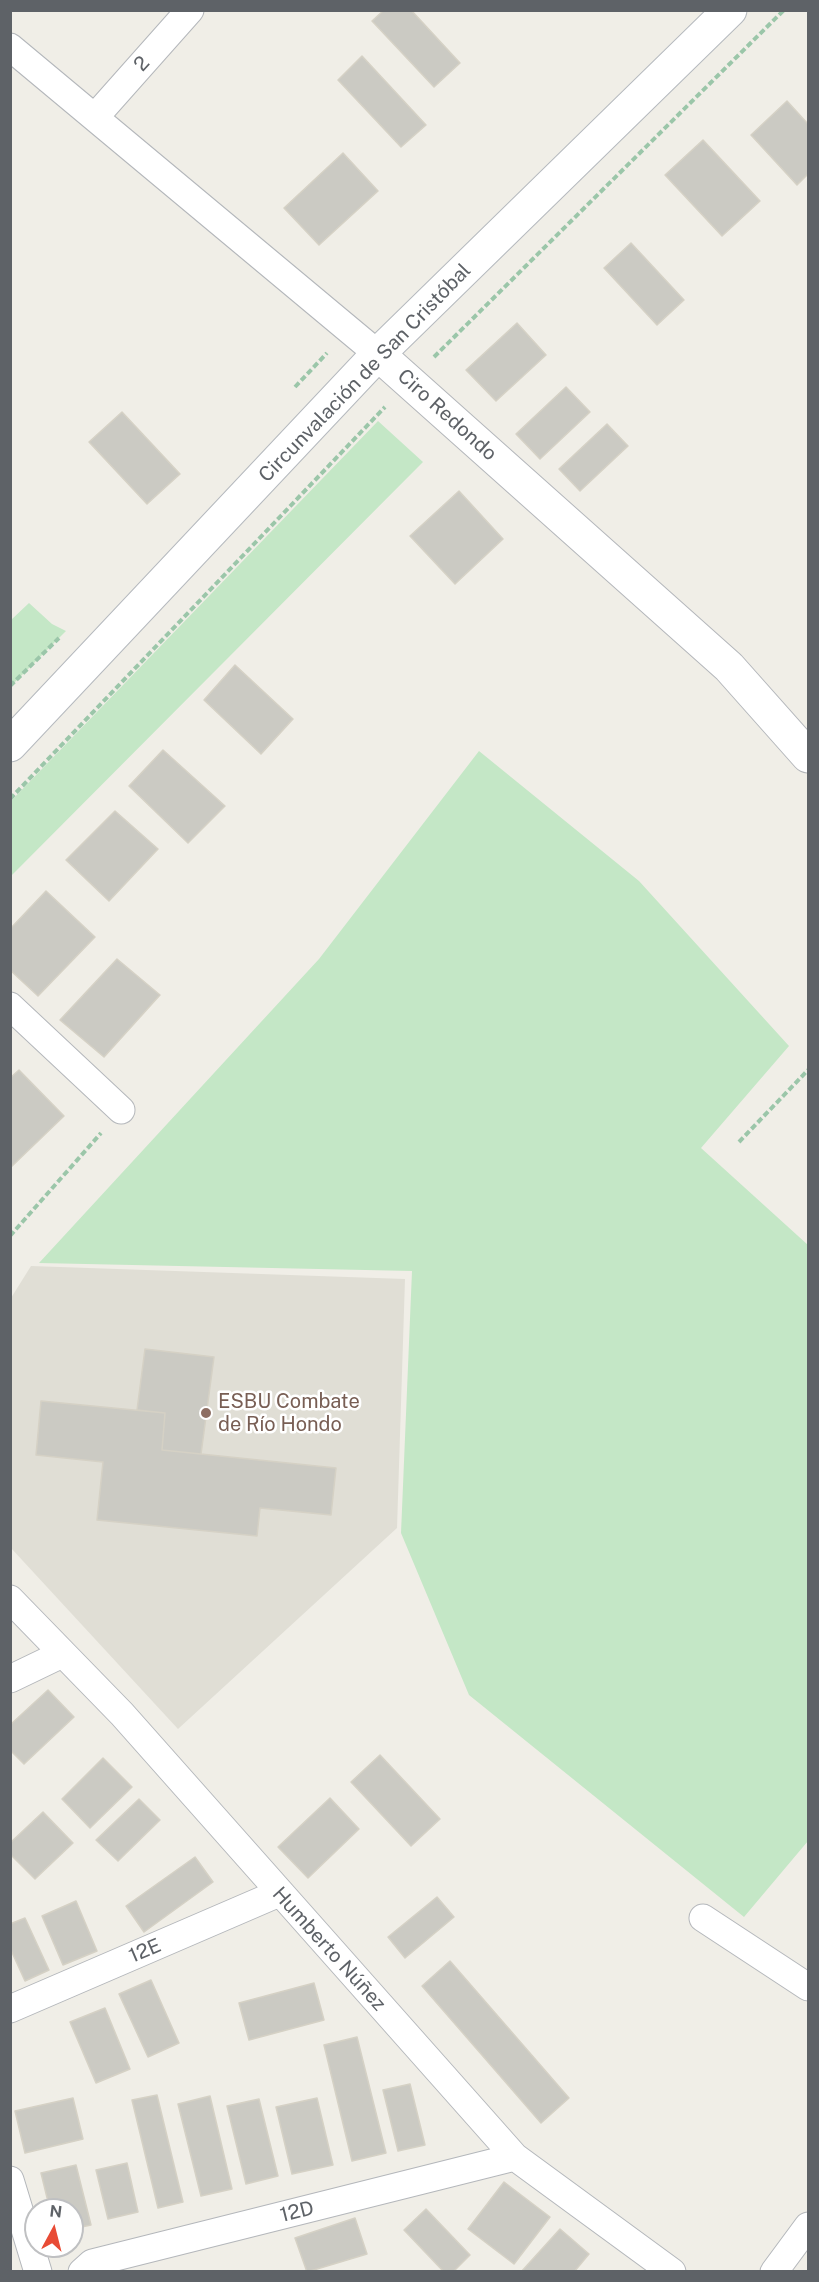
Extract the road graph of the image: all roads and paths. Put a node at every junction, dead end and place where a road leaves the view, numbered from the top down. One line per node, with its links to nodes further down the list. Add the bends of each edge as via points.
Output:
1 (190, 10): 4 (street, 2)
2 (730, 10): 5 (main road, Circunvalación de San Cristóbal)
3 (10, 47): 4 (street, Ciro Redondo)
4 (95, 117): 5 (street, Ciro Redondo)
5 (378, 354): 6 (main road, Circunvalación de San Cristóbal); 7 (main road, Ciro Redondo, via 729,667)
6 (10, 745)
7 (808, 756)
8 (10, 1006): 10 (street)
9 (808, 1070): 11 (path)
10 (121, 1110): 12 (path)
11 (739, 1142)
12 (10, 1236)
13 (10, 1599): 14 (street, Humberto Núñez)
14 (62, 1653): 15 (street); 16 (street, Humberto Núñez, via 122,1714)
15 (10, 1678)
16 (279, 1893): 19 (street, 12E); 20 (street, Humberto Núñez)
17 (703, 1918): 18 (street)
18 (808, 1987)
19 (10, 2009)
20 (515, 2157): 24 (street, 12D, via 92,2263); 25 (street, Humberto Núñez)
21 (10, 2180): 23 (street)
22 (808, 2226): 26 (street)
23 (38, 2271)
24 (81, 2271)
25 (672, 2271)
26 (774, 2271)

